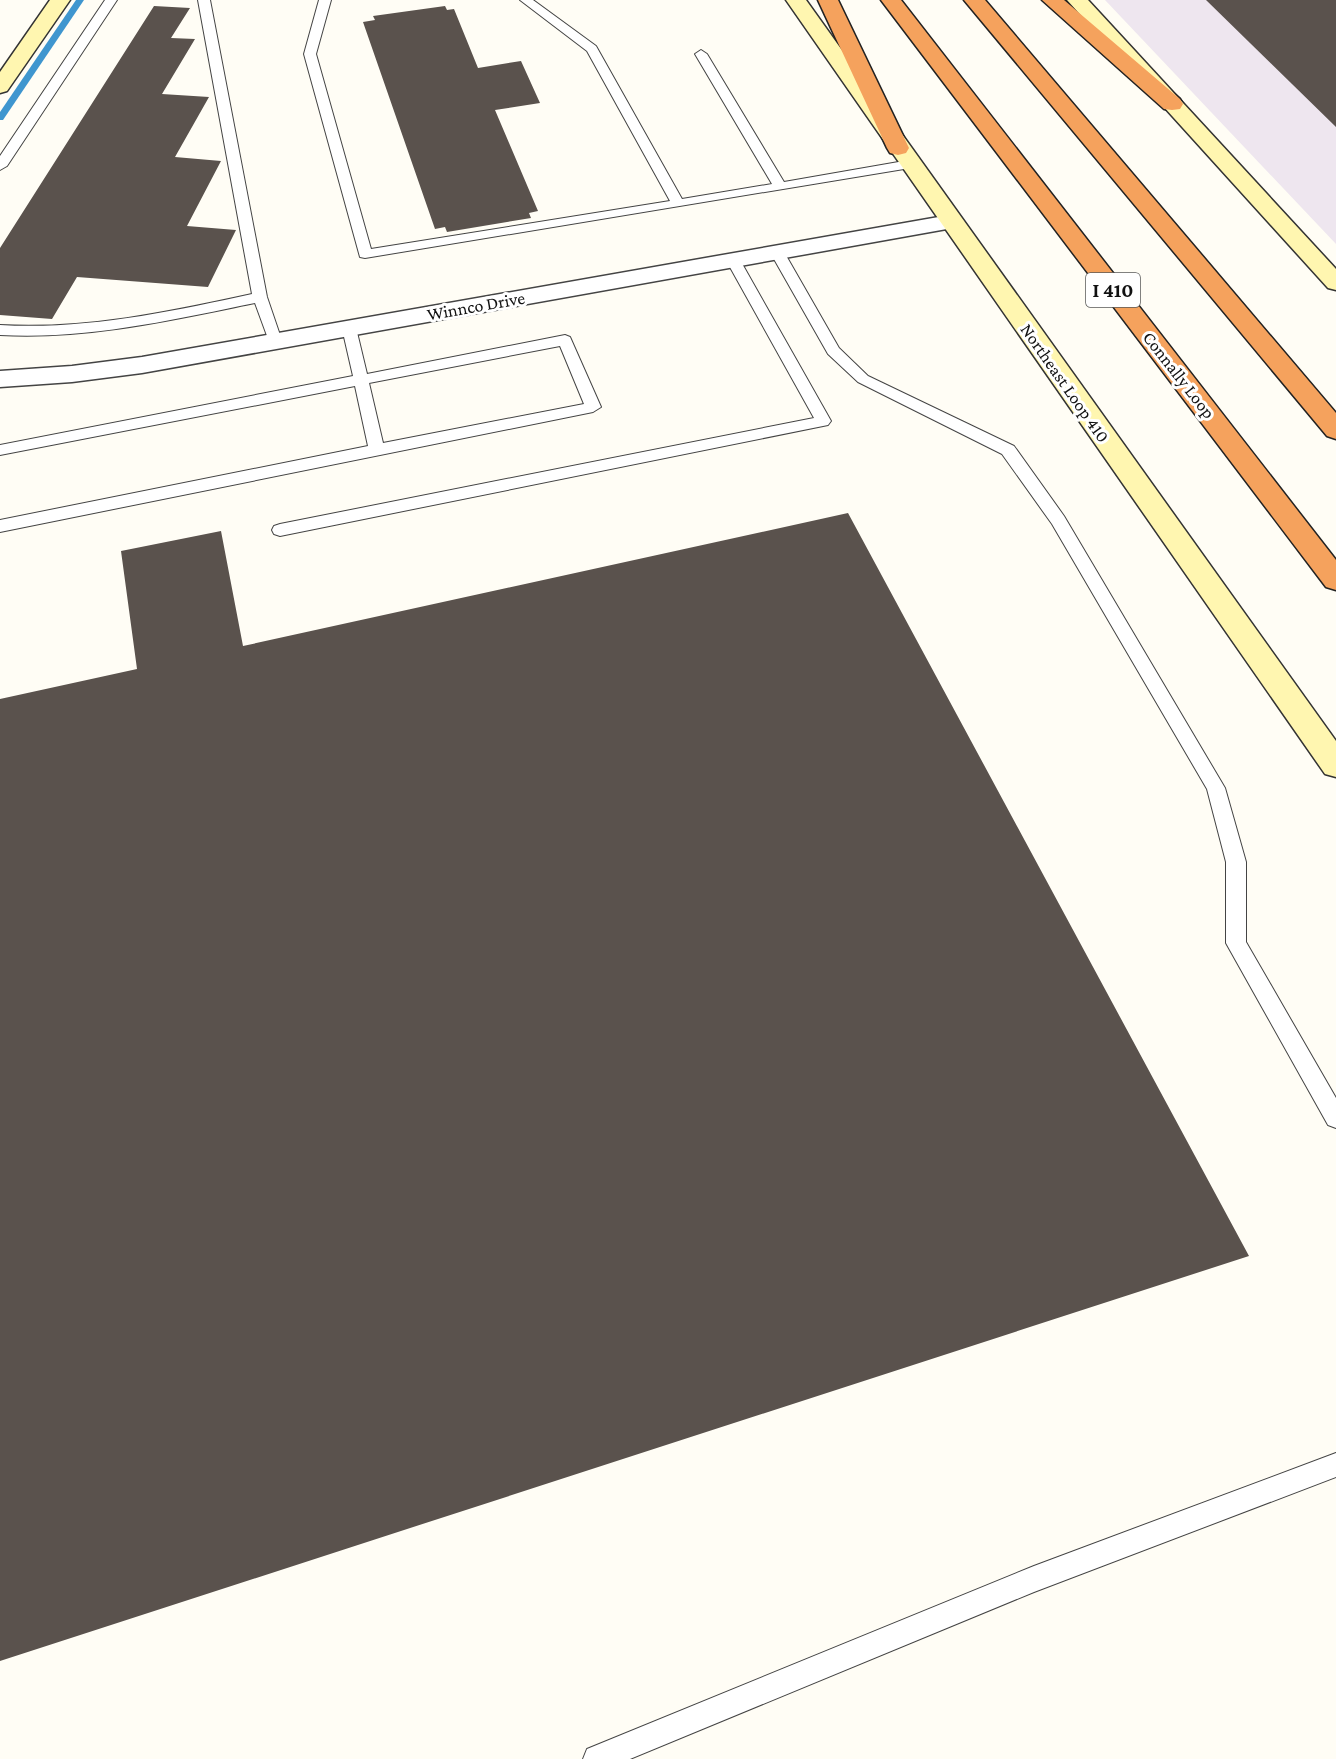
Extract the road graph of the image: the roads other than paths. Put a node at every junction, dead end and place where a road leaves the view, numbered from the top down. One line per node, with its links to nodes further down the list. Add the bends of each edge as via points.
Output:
1 (60, 0): 13 (main road)
2 (111, 0): 16 (lane)
3 (204, 0): 23 (lane)
4 (325, 0): 18 (lane, via 310,54 365,254)
5 (526, 0): 18 (lane, via 592,49)
6 (796, 0): 15 (main road, Northeast Loop 410)
7 (828, 0): 15 (highway)
8 (891, 0): 34 (highway, Connally Loop / I 410)
9 (974, 0): 29 (highway)
10 (1052, 0): 14 (highway)
11 (1077, 0): 14 (main road)
12 (701, 54): 17 (lane)
13 (0, 87)
14 (1172, 104): 22 (main road)
15 (904, 156): 17 (lane); 19 (main road, Northeast Loop 410)
16 (0, 166)
17 (780, 187): 18 (lane)
18 (678, 203)
19 (950, 222): 20 (street, Winnco Drive); 35 (main road, Northeast Loop 410)
20 (777, 252): 21 (street, Winnco Drive); 36 (lane, via 833,351 863,379 1008,450 1058,520 1216,788 1236,862 1236,943)
21 (733, 260): 24 (street, Winnco Drive); 33 (lane, via 823,421)
22 (1336, 283)
23 (260, 297): 25 (lane, via 183,314 67,329); 26 (lane)
24 (349, 328): 26 (street, Winnco Drive); 28 (lane)
25 (0, 330)
26 (275, 341): 27 (street, Winnco Drive, via 131,366)
27 (0, 379)
28 (361, 380): 30 (lane); 31 (lane); 31 (lane, via 565,340 593,407)
29 (1336, 429)
30 (0, 450)
31 (378, 450): 32 (lane)
32 (0, 526)
33 (280, 530)
34 (1336, 580)
35 (1336, 765)
36 (1336, 1118)
37 (1336, 1465): 38 (lane, via 1035,1579)
38 (597, 1759)

